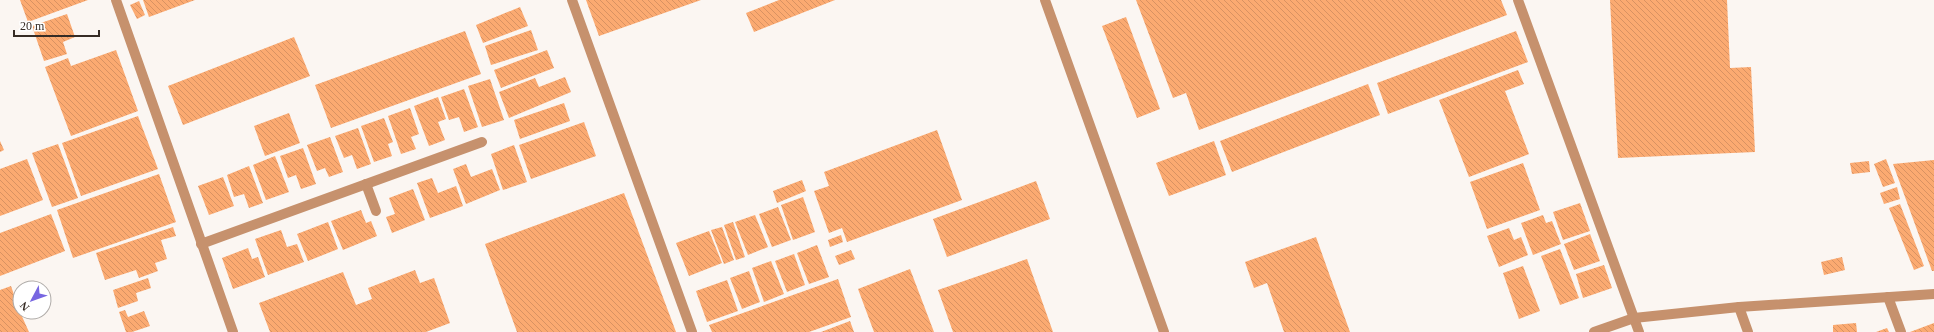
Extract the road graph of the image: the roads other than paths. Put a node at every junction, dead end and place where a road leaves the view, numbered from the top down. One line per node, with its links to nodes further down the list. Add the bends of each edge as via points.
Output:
1 (116, 0): 8 (street)
2 (572, 0): 14 (street)
3 (1045, 0): 15 (street)
4 (1518, 0): 12 (street)
5 (482, 142): 6 (street)
6 (366, 184): 7 (street); 8 (street)
7 (376, 211)
8 (201, 244): 13 (street)
9 (1934, 294): 10 (street)
10 (1888, 298): 11 (street); 19 (street)
11 (1739, 307): 12 (street); 18 (street)
12 (1634, 318): 16 (street); 17 (street)
13 (233, 332)
14 (692, 332)
15 (1164, 332)
16 (1594, 332)
17 (1640, 332)
18 (1748, 332)
19 (1901, 332)

